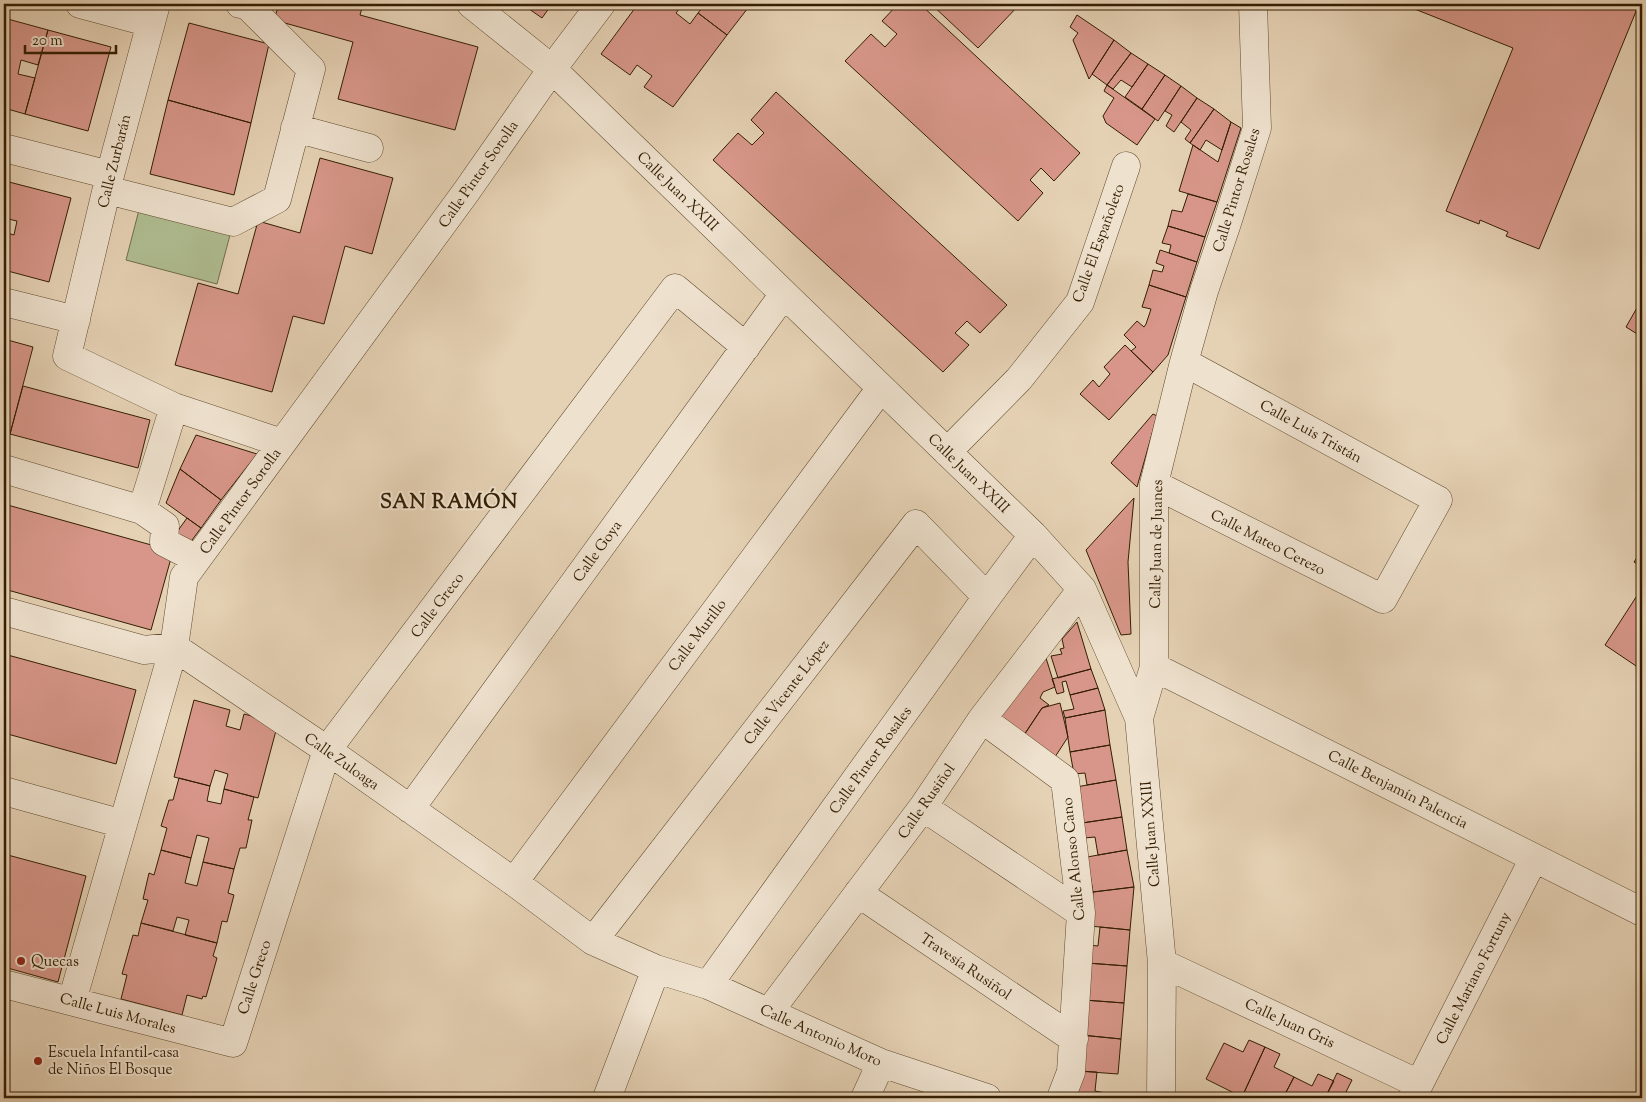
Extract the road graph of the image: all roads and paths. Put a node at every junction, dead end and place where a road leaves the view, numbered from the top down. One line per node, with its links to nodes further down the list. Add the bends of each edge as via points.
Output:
1 (80, 4): 6 (street)
2 (240, 4): 8 (street, via 247,6 311,69)
3 (471, 4): 7 (street, Calle Juan XXIII)
4 (601, 4): 7 (street, Calle Pintor Sorolla)
5 (1253, 4): 17 (street, Calle Pintor Rosales, via 1257,128)
6 (154, 13): 12 (street, Calle Zurbarán)
7 (552, 69): 13 (street, Calle Juan XXIII); 20 (street, Calle Pintor Sorolla)
8 (295, 128): 10 (street); 12 (street, via 277,199 233,222)
9 (4, 148): 12 (street)
10 (370, 148)
11 (1126, 166): 21 (street, Calle El Españoleto, via 1080,302 1019,379)
12 (108, 182): 15 (street, Calle Zurbarán)
13 (784, 294): 16 (street, Calle Goya); 18 (street, Calle Juan XXIII)
14 (4, 302): 15 (street)
15 (76, 320): 19 (street, Calle Zurbarán, via 67,356)
16 (746, 347): 35 (street, Calle Greco, via 675,288); 38 (street, Calle Goya)
17 (1183, 366): 23 (street, Calle Juan de Juanes); 29 (street, Calle Luis Tristán, via 1438,500)
18 (881, 388): 21 (street, Calle Juan XXIII); 41 (street, Calle Murillo)
19 (174, 407): 20 (street); 24 (street)
20 (282, 443): 26 (street, Calle Pintor Sorolla)
21 (947, 452): 25 (street, Calle Juan XXIII)
22 (4, 469): 24 (street)
23 (1154, 484): 29 (street, Calle Mateo Cerezo); 32 (street, Calle Juan de Juanes)
24 (142, 510): 26 (street, via 165,526 164,542)
25 (1033, 536): 27 (street, Calle Juan XXIII); 28 (street, Calle Pintor Rosales)
26 (197, 559): 31 (street, Calle Pintor Sorolla, via 184,577)
27 (1082, 589): 33 (street, Calle Juan XXIII); 34 (street, Calle Rusiñol)
28 (987, 597): 45 (street, Calle Vicente López, via 916,524); 49 (street, Calle Pintor Rosales)
29 (1382, 599)
30 (4, 611): 31 (street, via 144,650)
31 (174, 647): 35 (street, Calle Zuloaga); 39 (street, Calle Pintor Sorolla)
32 (1154, 667): 33 (street, Calle Juan de Juanes); 40 (street, Calle Benjamín Palencia)
33 (1139, 718): 46 (street, Calle Juan XXIII)
34 (982, 719): 37 (street, Calle Rusiñol); 43 (street, Calle Alonso Cano, via 1065,780)
35 (327, 750): 38 (street, Calle Zuloaga); 53 (street, Calle Greco)
36 (4, 791): 39 (street)
37 (923, 807): 42 (street, Calle Rusiñol); 43 (street)
38 (410, 809): 41 (street, Calle Zuloaga)
39 (123, 824): 50 (street, Calle Pintor Sorolla)
40 (1534, 858): 44 (street, Calle Benjamín Palencia); 55 (street, Calle Mariano Fortuny)
41 (514, 882): 45 (street, Calle Zuloaga)
42 (858, 893): 51 (street, Calle Rusiñol); 52 (street, Travesía Rusiñol)
43 (1080, 912): 52 (street, Calle Alonso Cano)
44 (1642, 912)
45 (594, 941): 47 (street, Calle Zuloaga)
46 (1162, 963): 55 (street, Calle Juan Gris); 60 (street, Calle Juan XXIII)
47 (656, 969): 49 (street, Calle Antonio Moro); 56 (street)
48 (4, 984): 50 (street, Calle Luis Morales)
49 (708, 985): 51 (street, Calle Antonio Moro)
50 (72, 1001): 53 (street, Calle Luis Morales)
51 (769, 1012): 54 (street, Calle Antonio Moro)
52 (1074, 1039): 59 (street, Calle Alonso Cano, via 1071,1072)
53 (233, 1043)
54 (881, 1062): 57 (street); 58 (street, Calle Antonio Moro)
55 (1415, 1091)
56 (607, 1098)
57 (865, 1098)
58 (987, 1098)
59 (1061, 1098)
60 (1161, 1098)

